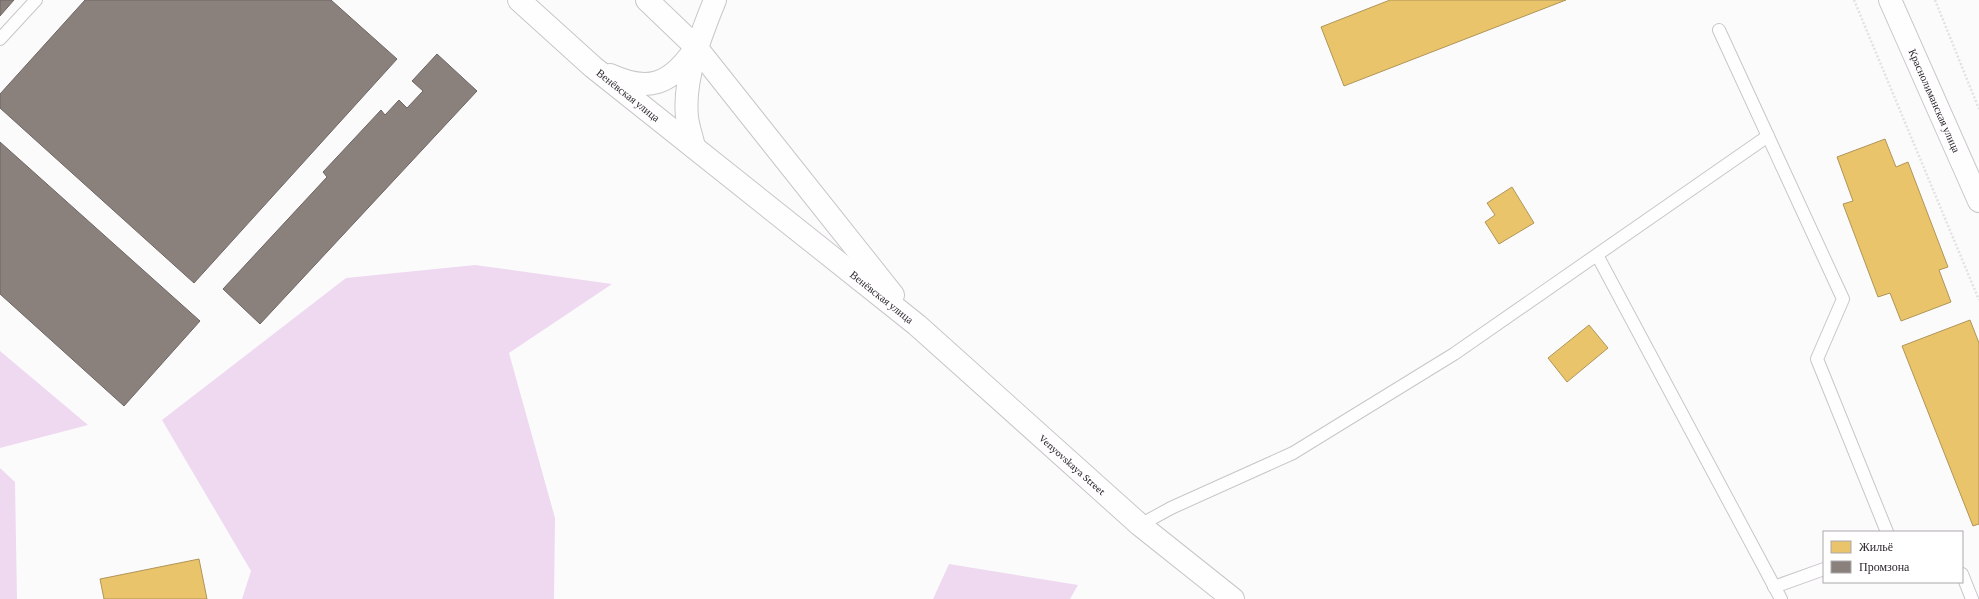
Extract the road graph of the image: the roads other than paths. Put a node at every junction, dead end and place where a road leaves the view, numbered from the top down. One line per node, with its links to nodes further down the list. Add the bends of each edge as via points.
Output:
1 (36, 0): 7 (lane)
2 (519, 0): 9 (street, Венёвская улица)
3 (647, 0): 8 (street, Венёвская улица)
4 (715, 0): 8 (street)
5 (1890, 0): 12 (street, Краснолиманская улица)
6 (1719, 30): 10 (lane)
7 (0, 39)
8 (696, 47): 9 (street, via 675,74 658,82 637,85); 11 (street, via 687,95 687,117); 14 (street, Венёвская улица)
9 (593, 67): 11 (street, Венёвская улица)
10 (1768, 136): 13 (lane); 16 (lane, via 1843,299 1817,359)
11 (694, 147): 14 (street, Венёвская улица)
12 (1979, 201)
13 (1597, 255): 15 (lane, via 1454,354 1293,453 1171,508); 19 (lane)
14 (917, 325): 15 (street, Venyovskaya Street)
15 (1140, 525): 20 (street, Venyovskaya Street)
16 (1887, 531)
17 (1823, 569): 19 (lane)
18 (1963, 576): 22 (lane)
19 (1774, 587): 21 (lane)
20 (1233, 599)
21 (1781, 599)
22 (1972, 599)

